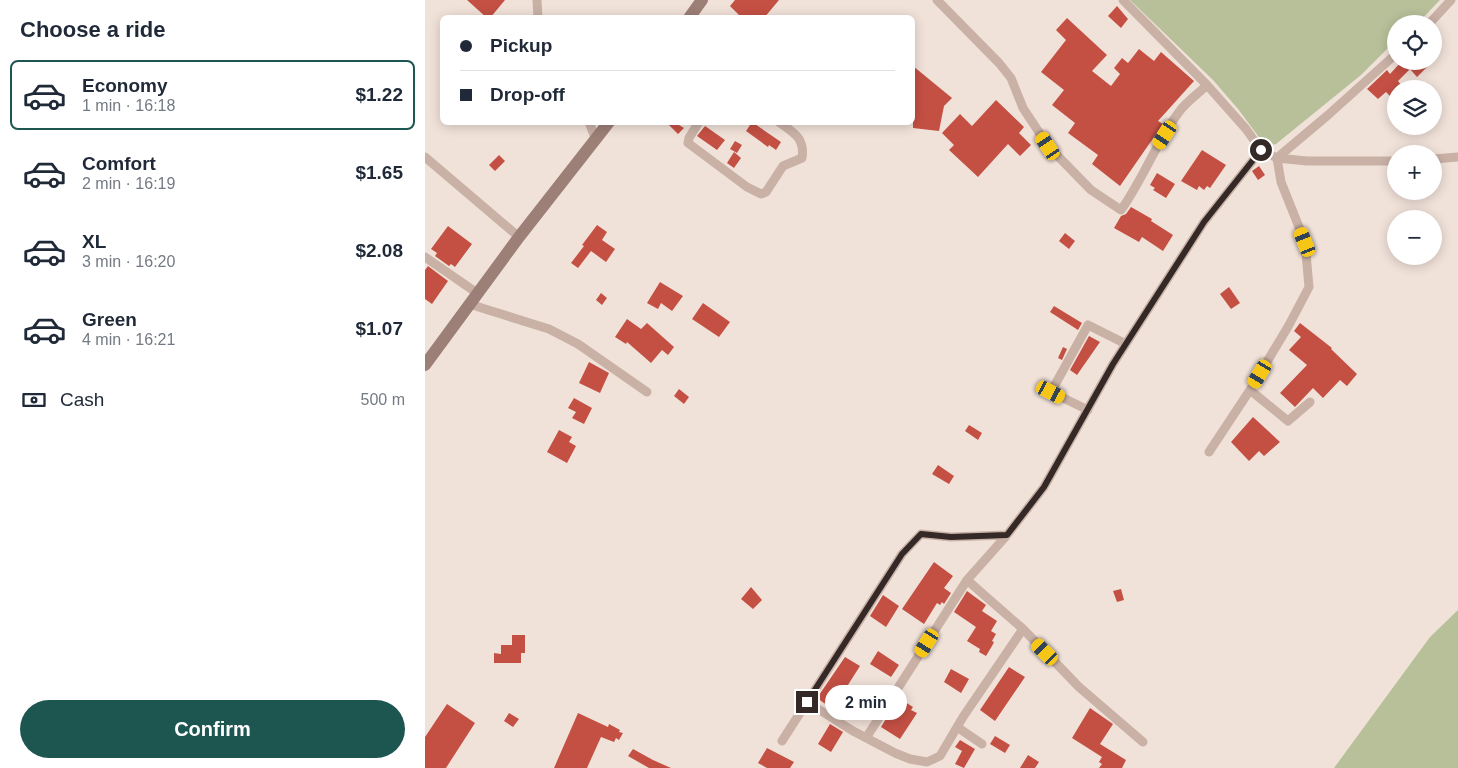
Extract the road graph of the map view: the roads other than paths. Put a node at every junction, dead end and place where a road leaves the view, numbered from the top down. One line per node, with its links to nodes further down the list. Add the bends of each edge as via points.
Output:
1 (537, 0): 6 (street)
2 (702, 0): 7 (street)
3 (937, 0): 10 (street, via 1011,78 1023,108 1048,146 1091,190 1121,210 1180,111)
4 (1123, 0): 10 (street)
5 (1451, 0): 8 (street)
6 (538, 15)
7 (691, 15)
8 (1437, 15)
9 (1387, 62): 19 (street)
10 (1207, 85): 16 (street)
11 (590, 125): 15 (street)
12 (607, 125): 15 (street)
13 (697, 125): 14 (street, via 688,143 761,194 783,166 802,158 801,141)
14 (783, 125)
15 (596, 140): 22 (street)
16 (1261, 150): 19 (street); 26 (street, via 1204,222)
17 (425, 157): 22 (street)
18 (1458, 157): 20 (street)
19 (1277, 158): 21 (street); 28 (street, via 1281,182 1305,242 1309,287)
20 (1442, 158)
21 (1387, 161)
22 (519, 237): 24 (street)
23 (425, 257): 24 (street)
24 (477, 293): 25 (street)
25 (469, 304): 27 (street); 29 (street, via 549,329 578,344)
26 (1126, 344): 31 (street); 31 (street, via 1088,325 1051,392)
27 (427, 357)
28 (1250, 390): 30 (street, via 1288,421); 32 (street)
29 (647, 392)
30 (1310, 402)
31 (1088, 410): 33 (street, via 1044,487)
32 (1209, 452)
33 (1007, 535): 34 (street); 36 (street, via 951,537 921,534 915,539 902,554)
34 (967, 580): 35 (street); 38 (street)
35 (1023, 629): 37 (street); 40 (street, via 1079,687)
36 (807, 702): 38 (street); 39 (street)
37 (957, 727): 38 (street, via 940,756 927,762 910,759); 41 (street)
38 (866, 738)
39 (782, 740)
40 (1143, 742)
41 (982, 744)

